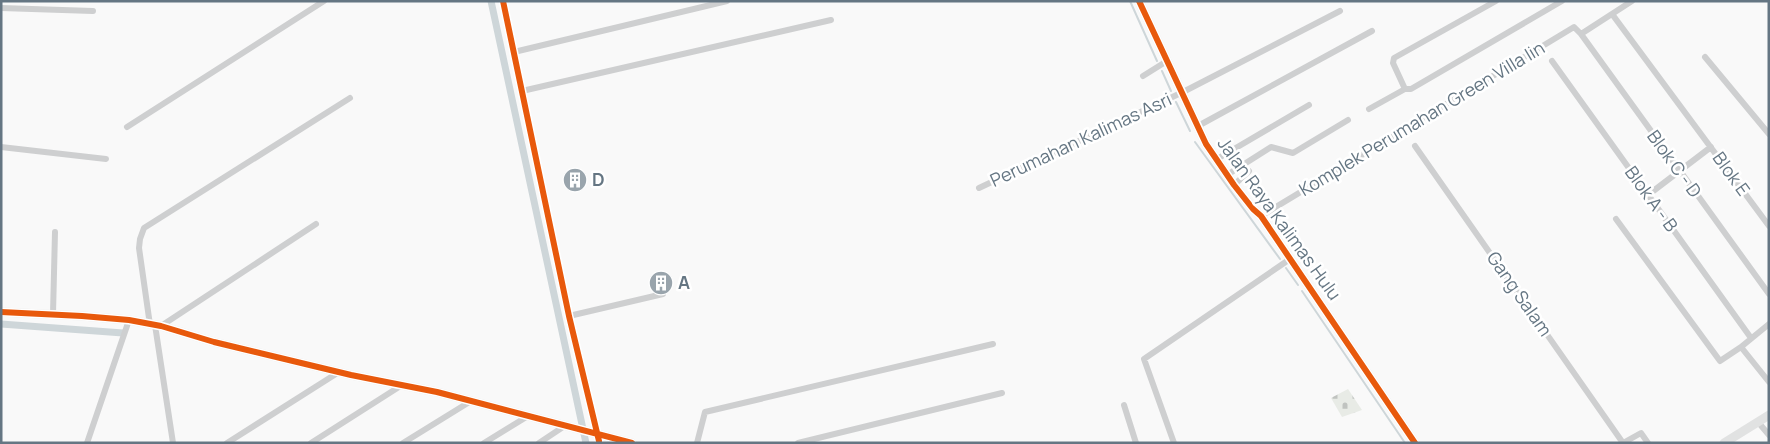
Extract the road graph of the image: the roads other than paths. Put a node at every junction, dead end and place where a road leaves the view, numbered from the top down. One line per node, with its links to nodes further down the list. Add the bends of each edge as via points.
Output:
1 (324, 1): 28 (street)
2 (503, 1): 15 (street)
3 (727, 1): 15 (street)
4 (1140, 1): 17 (street, Jalan Raya Kalimas Hulu)
5 (1496, 1): 20 (street, via 1394,58)
6 (1562, 1): 20 (street, via 1411,89)
7 (1632, 1): 11 (street)
8 (1, 8): 9 (street)
9 (93, 11)
10 (1340, 11): 22 (street, Perumahan Kalimas Asri)
11 (1612, 14): 14 (street); 32 (street, Blok E)
12 (831, 20): 21 (street)
13 (1372, 31): 27 (street)
14 (1581, 34): 36 (street, Blok C - D); 41 (street, Komplek Perumahan Green Villa Iin, via 1574,26)
15 (514, 52): 21 (street)
16 (1705, 57): 29 (street)
17 (1167, 61): 19 (street); 22 (street, Jalan Raya Kalimas Hulu)
18 (1552, 61): 40 (street, Blok A - B)
19 (1143, 76)
20 (1405, 89): 25 (street)
21 (522, 91): 51 (street)
22 (1183, 92): 27 (street, Jalan Raya Kalimas Hulu); 39 (street, Perumahan Kalimas Asri)
23 (350, 98): 54 (street, via 144,228 139,248)
24 (1309, 105): 34 (street)
25 (1369, 109)
26 (1348, 120): 37 (street, via 1293,153 1271,147)
27 (1198, 126): 34 (street, Jalan Raya Kalimas Hulu)
28 (127, 127)
29 (1769, 134)
30 (1415, 146): 83 (street, Gang Salam)
31 (1, 147): 33 (street)
32 (1711, 147): 36 (street); 44 (street, Blok E)
33 (106, 159)
34 (1217, 159): 37 (street, Jalan Raya Kalimas Hulu)
35 (1248, 171): 38 (street)
36 (1680, 171): 40 (street); 48 (street, Blok C - D)
37 (1227, 175): 38 (street, Jalan Raya Kalimas Hulu)
38 (1234, 185): 41 (street, Jalan Raya Kalimas Hulu)
39 (979, 188)
40 (1648, 195): 55 (street, Blok A - B)
41 (1261, 216): 46 (street, Jalan Raya Kalimas Hulu)
42 (1616, 219): 57 (street, via 1720,361)
43 (316, 224): 54 (street)
44 (1769, 226)
45 (54, 232): 50 (street)
46 (1290, 259): 81 (street, via 1144,359); 82 (street, Jalan Raya Kalimas Hulu)
47 (663, 294): 51 (street)
48 (1769, 294)
49 (1, 312): 50 (street)
50 (53, 314): 52 (street)
51 (569, 316): 69 (street)
52 (128, 323): 54 (street); 70 (street)
53 (1769, 324): 55 (street)
54 (155, 325): 58 (street); 71 (street)
55 (1751, 338): 57 (street)
56 (993, 344): 78 (street, via 705,412)
57 (1741, 347): 59 (street)
58 (340, 372): 60 (street); 72 (street)
59 (1769, 382)
60 (402, 385): 62 (street); 73 (street)
61 (1002, 393): 79 (street)
62 (471, 401): 65 (street); 74 (street)
63 (1124, 405): 80 (street)
64 (1769, 415): 66 (street)
65 (528, 416): 67 (street); 75 (street)
66 (1758, 422): 68 (street); 85 (street)
67 (566, 425): 69 (street); 76 (street)
68 (1769, 435)
69 (595, 436): 77 (street)
70 (86, 443)
71 (173, 443)
72 (227, 443)
73 (311, 443)
74 (403, 443)
75 (484, 443)
76 (539, 443)
77 (632, 443)
78 (697, 443)
79 (798, 443)
80 (1136, 443)
81 (1174, 443)
82 (1415, 443)
83 (1623, 443): 84 (street, Gang Salam, via 1641,433)
84 (1648, 443)
85 (1724, 443)

